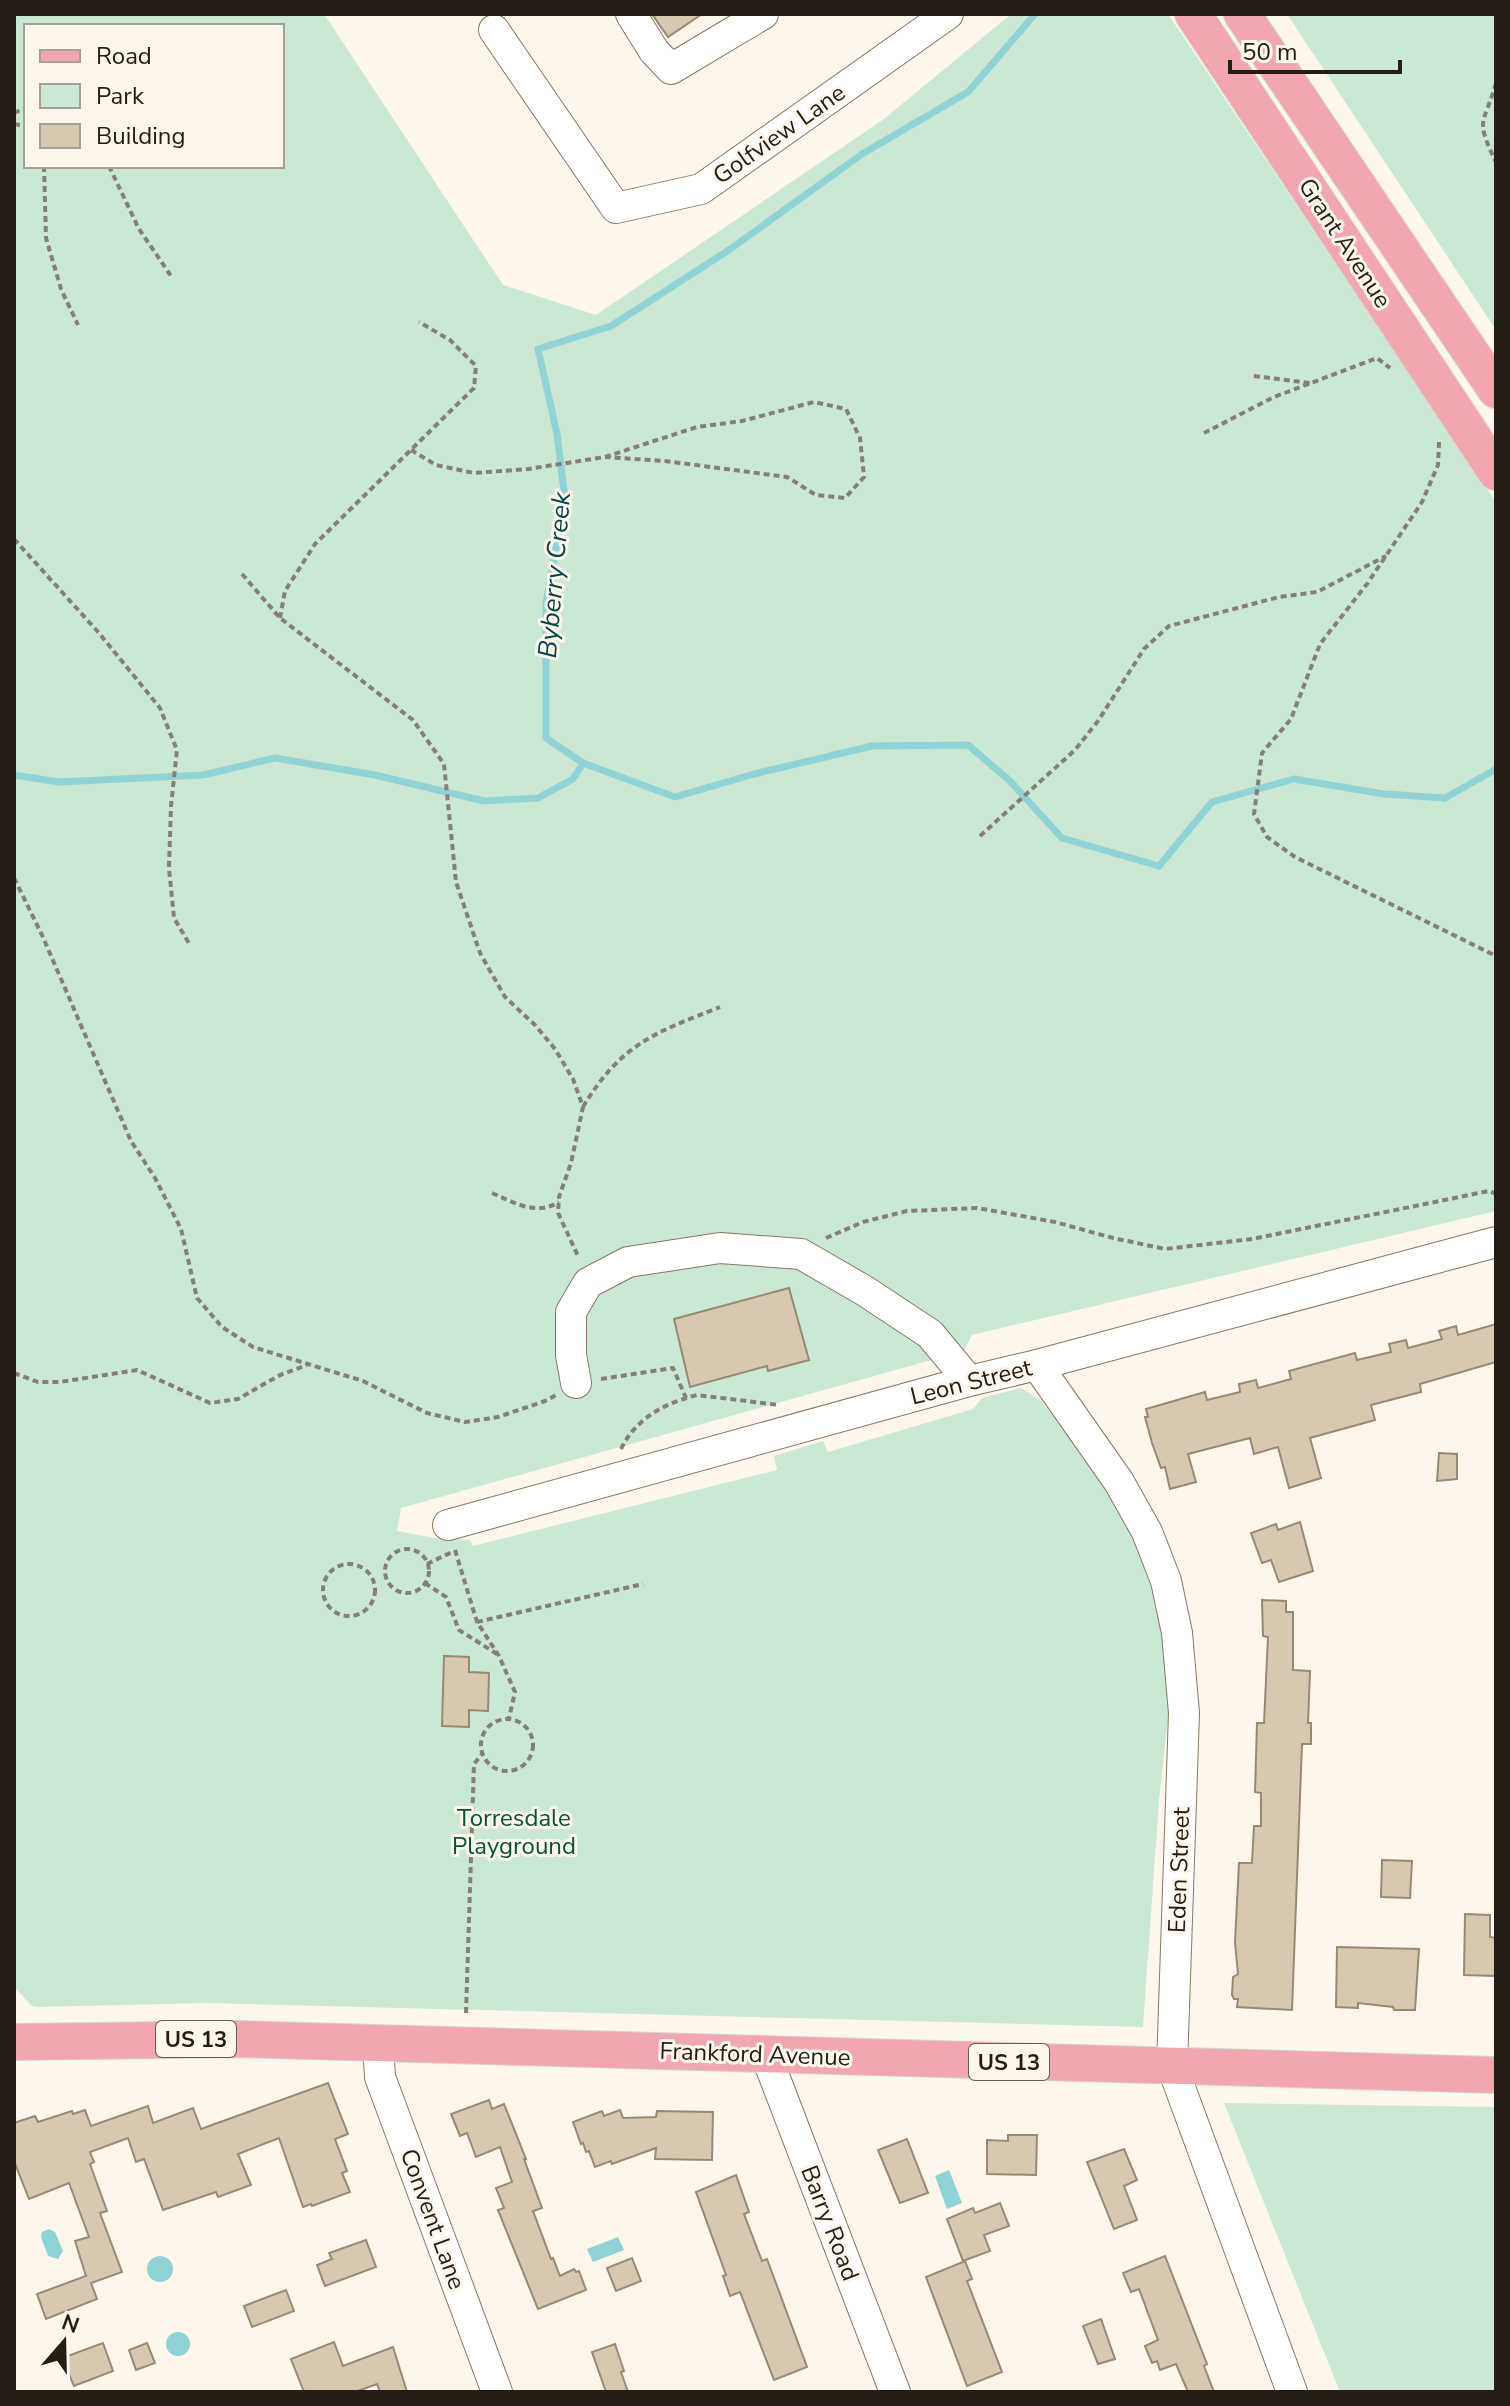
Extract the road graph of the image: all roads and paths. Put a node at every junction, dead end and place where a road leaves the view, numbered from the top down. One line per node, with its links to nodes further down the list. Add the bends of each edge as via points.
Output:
1 (631, 14): 2 (street, via 671,69)
2 (763, 14)
3 (948, 14): 6 (street, Golfview Lane, via 701,189 616,208)
4 (1193, 14): 22 (main road, Grant Avenue)
5 (1242, 14): 17 (main road, Grant Avenue)
6 (494, 30)
7 (1496, 83): 8 (path, via 1483,115 1482,134)
8 (1496, 162)
9 (44, 168): 13 (path, via 46,238)
10 (110, 168): 11 (path, via 139,229)
11 (171, 276)
12 (419, 322): 20 (path, via 450,340 476,366 474,388)
13 (78, 325)
14 (1391, 369): 16 (path, via 1377,358)
15 (1254, 376): 16 (path)
16 (1312, 383): 19 (path)
17 (1496, 390)
18 (1432, 432): 24 (path, via 1440,445 1438,465 1422,502)
19 (1204, 433)
20 (411, 450): 21 (path, via 436,465 474,473); 26 (path, via 315,544 285,591)
21 (603, 458): 21 (path, via 697,427 814,402 846,409 860,438 864,477 845,498 816,495 787,477)
22 (1496, 472)
23 (14, 539): 29 (path, via 160,708 177,750 169,868 174,918)
24 (1388, 554): 27 (path, via 1317,592 1169,626 1144,649 1075,750); 30 (path, via 1320,644 1291,719 1262,753 1254,814 1267,837 1295,857)
25 (242, 574): 26 (path)
26 (280, 618): 32 (path, via 413,720 444,764 456,882 480,953 505,997 555,1049)
27 (980, 836)
28 (14, 878): 39 (path, via 131,1141 181,1229 197,1298 222,1327 253,1347)
29 (190, 945)
30 (1496, 956)
31 (720, 1007): 32 (path, via 659,1031 619,1058)
32 (583, 1107): 35 (path)
33 (492, 1193): 35 (path, via 528,1208)
34 (1496, 1194): 37 (path, via 1489,1191 1252,1239 1165,1249 977,1208 907,1211 863,1222)
35 (559, 1202): 38 (path, via 558,1213)
36 (1496, 1242): 40 (street, Leon Street)
37 (801, 1254): 38 (street, via 720,1248 628,1262); 42 (street, via 930,1334)
38 (588, 1283): 43 (street, via 571,1312)
39 (309, 1364): 41 (path, via 238,1399 210,1403 137,1370 60,1382 38,1382); 43 (path, via 363,1381 427,1413 465,1422 545,1401)
40 (1037, 1365): 42 (street, Leon Street); 61 (street, Eden Street, via 1119,1482 1147,1532 1166,1581 1177,1633 1184,1713)
41 (14, 1373)
42 (969, 1381): 46 (street, Leon Street)
43 (576, 1383): 44 (path, via 673,1368)
44 (686, 1398): 45 (path); 46 (path, via 642,1419 620,1452)
45 (788, 1403)
46 (614, 1481): 47 (street, Leon Street)
47 (451, 1537): 48 (path); 53 (path)
48 (427, 1564): 49 (path, via 413,1550 398,1550 387,1560); 51 (path)
49 (385, 1575): 50 (path); 51 (path, via 400,1591 414,1591)
50 (374, 1583): 50 (path, via 364,1568 339,1565 326,1575 325,1600 336,1613 353,1615 373,1600)
51 (425, 1583): 54 (path, via 446,1597 459,1630)
52 (643, 1584): 53 (path)
53 (477, 1622): 54 (path)
54 (499, 1656): 55 (path, via 515,1692)
55 (509, 1718): 56 (path, via 486,1728); 56 (path, via 530,1732 533,1749 525,1764 501,1770)
56 (482, 1754): 57 (path, via 474,1764)
57 (466, 2013)
58 (14, 2042): 59 (main road, Frankford Avenue / US 13)
59 (378, 2043): 60 (main road, Frankford Avenue / US 13); 63 (street, Convent Lane, via 380,2077)
60 (766, 2055): 61 (main road, Frankford Avenue / US 13); 64 (street, Barry Road)
61 (1172, 2066): 62 (main road, Frankford Avenue / US 13); 65 (street, Eden Street)
62 (1496, 2075)
63 (497, 2392)
64 (895, 2392)
65 (1292, 2392)

